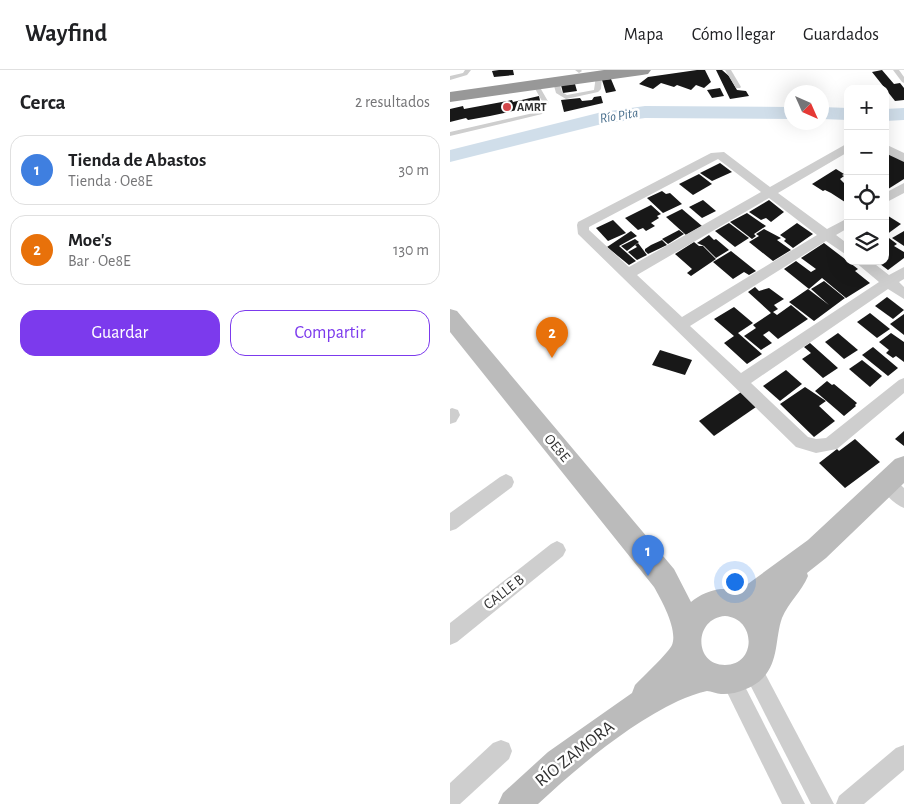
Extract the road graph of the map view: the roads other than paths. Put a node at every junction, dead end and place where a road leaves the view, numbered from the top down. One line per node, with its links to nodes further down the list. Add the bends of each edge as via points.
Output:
1 (468, 70): 6 (lane)
2 (642, 70): 5 (highway)
3 (728, 70): 9 (lane)
4 (896, 70): 7 (lane)
5 (585, 72): 8 (highway); 10 (highway)
6 (450, 78)
7 (904, 81)
8 (536, 85): 11 (highway); 12 (lane, via 546,103 540,113)
9 (738, 87)
10 (450, 89)
11 (450, 97)
12 (450, 134)
13 (844, 149): 17 (street)
14 (889, 150): 15 (street)
15 (904, 158)
16 (904, 187): 18 (street)
17 (769, 192): 20 (street); 24 (street); 24 (street, via 720,155 583,225 583,230)
18 (889, 196)
19 (844, 225): 20 (street)
20 (828, 235): 21 (street); 28 (street)
21 (844, 247)
22 (867, 265): 25 (street)
23 (904, 272): 25 (street)
24 (628, 274): 28 (street)
25 (888, 282): 26 (street); 29 (street)
26 (904, 294)
27 (450, 317): 37 (street, OE8E)
28 (680, 325): 29 (street)
29 (740, 382): 30 (street, via 802,442 816,447 830,444)
30 (904, 384)
31 (895, 474): 33 (street); 35 (street)
32 (506, 482): 34 (street)
33 (904, 500)
34 (450, 523)
35 (817, 549): 38 (street, via 755,596); 41 (street, via 770,611)
36 (557, 550): 39 (street, CALLE B)
37 (664, 578): 38 (street, OE8E); 40 (street, OE8E, via 677,602)
38 (730, 603): 40 (street, via 716,602 701,610 690,623); 41 (street, via 744,608 756,618)
39 (450, 635)
40 (688, 640): 42 (street, via 692,660 699,669); 43 (street, RÍO ZAMORA)
41 (763, 641): 42 (street, via 758,661)
42 (731, 675): 43 (street, RÍO ZAMORA, via 674,688); 48 (street); 49 (street)
43 (637, 707): 47 (street, RÍO ZAMORA, via 559,763)
44 (501, 750): 46 (street)
45 (904, 756): 50 (street)
46 (450, 798)
47 (514, 804)
48 (794, 804)
49 (823, 804)
50 (847, 804)

